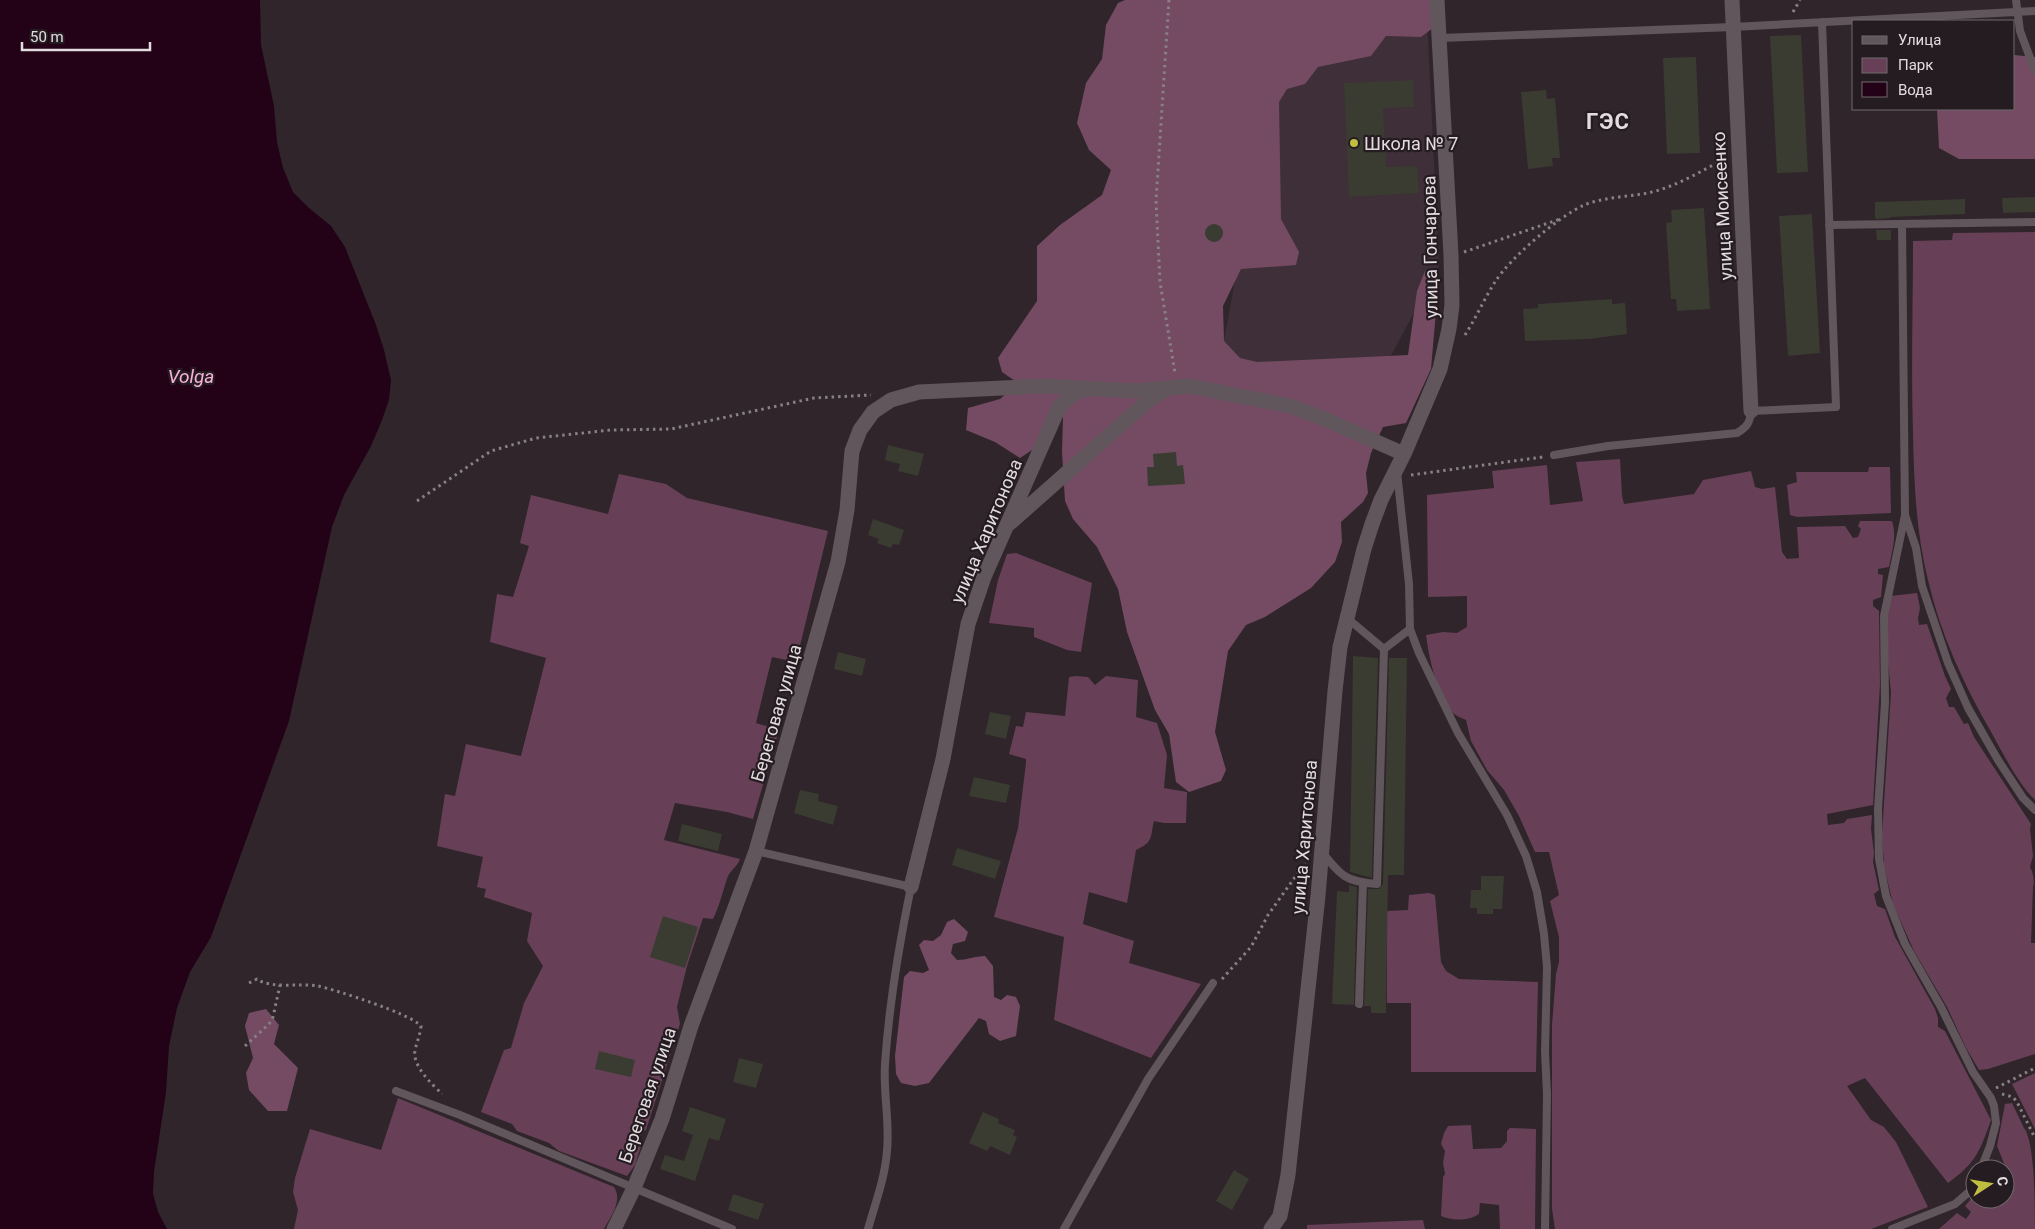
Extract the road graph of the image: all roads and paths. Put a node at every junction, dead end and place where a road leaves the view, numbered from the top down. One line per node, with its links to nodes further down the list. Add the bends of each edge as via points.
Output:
1 (1169, 0): 21 (path, via 1157,219 1160,282)
2 (1437, 0): 11 (street, улица Гончарова)
3 (1732, 0): 10 (street, улица Моисеенко)
4 (2016, 0): 6 (lane)
5 (2035, 11): 6 (lane)
6 (2016, 12): 8 (lane); 12 (lane)
7 (1852, 20): 9 (lane)
8 (1861, 20)
9 (1822, 22): 10 (lane); 17 (lane)
10 (1733, 27): 11 (lane); 13 (street, улица Моисеенко)
11 (1441, 38): 18 (street, улица Гончарова)
12 (2035, 71)
13 (1738, 152): 14 (path, via 1669,186 1596,202); 23 (street, улица Моисеенко)
14 (1563, 218): 18 (path); 19 (path, via 1514,259 1496,280)
15 (2035, 222): 16 (lane)
16 (1902, 224): 17 (lane); 27 (lane)
17 (1830, 225): 23 (lane, via 1836,406)
18 (1451, 255): 25 (street, улица Гончарова, via 1452,305 1446,348)
19 (1463, 338)
20 (1092, 388): 21 (street, Береговая улица, via 1137,391); 28 (street, улица Харитонова, via 1073,394 1059,407); 33 (street, Береговая улица, via 1043,386 919,392 891,400 866,420 852,451 847,510 832,587)
21 (1172, 388): 25 (street, Береговая улица, via 1201,388 1290,406 1320,416); 28 (street, via 1150,399)
22 (874, 394): 26 (path, via 814,398 671,429 611,430 536,438 491,451)
23 (1751, 411): 24 (lane, via 1750,422 1737,433)
24 (1554, 455): 25 (path, via 1422,473)
25 (1400, 467): 29 (street, улица Харитонова, via 1381,500 1364,549); 30 (lane)
26 (417, 501)
27 (1905, 515): 32 (lane, via 1916,548 1922,586 1948,663 1968,708 1998,760 2023,798); 44 (lane, via 1884,616 1885,703 1878,809 1879,859 1886,896 1905,944)
28 (1007, 525): 36 (street, улица Харитонова, via 968,624 943,759)
29 (1348, 618): 31 (lane); 34 (street, улица Харитонова, via 1340,647)
30 (1410, 630): 31 (lane); 56 (lane, via 1458,733 1507,815 1526,856 1537,892 1547,967)
31 (1384, 649): 35 (lane, via 1378,884)
32 (2035, 810)
33 (756, 851): 36 (lane); 48 (street, Береговая улица, via 691,1026 662,1119)
34 (1322, 851): 35 (lane, via 1344,876); 38 (path, via 1302,867 1268,915 1244,957 1223,979); 50 (street, улица Харитонова, via 1288,1175)
35 (1363, 883): 40 (lane)
36 (911, 887): 53 (lane, via 885,1066 887,1152)
37 (249, 983): 39 (path, via 257,980)
38 (1213, 983): 54 (lane, via 1148,1079)
39 (280, 985): 41 (path, via 269,1024); 45 (path, via 317,986 402,1013 417,1021 421,1026 416,1060 428,1080)
40 (1359, 1004)
41 (245, 1046)
42 (2035, 1068): 44 (path)
43 (396, 1091): 45 (lane)
44 (1986, 1092): 46 (path, via 2012,1097); 47 (lane, via 1994,1106 1996,1123)
45 (460, 1115): 48 (lane)
46 (2035, 1138)
47 (1985, 1159)
48 (634, 1188): 51 (street, Береговая улица); 52 (lane)
49 (1965, 1195): 57 (lane, via 1955,1204)
50 (1280, 1223): 55 (street, улица Харитонова)
51 (614, 1229)
52 (732, 1229)
53 (868, 1229)
54 (1064, 1229)
55 (1271, 1229)
56 (1545, 1229)
57 (1892, 1229)

